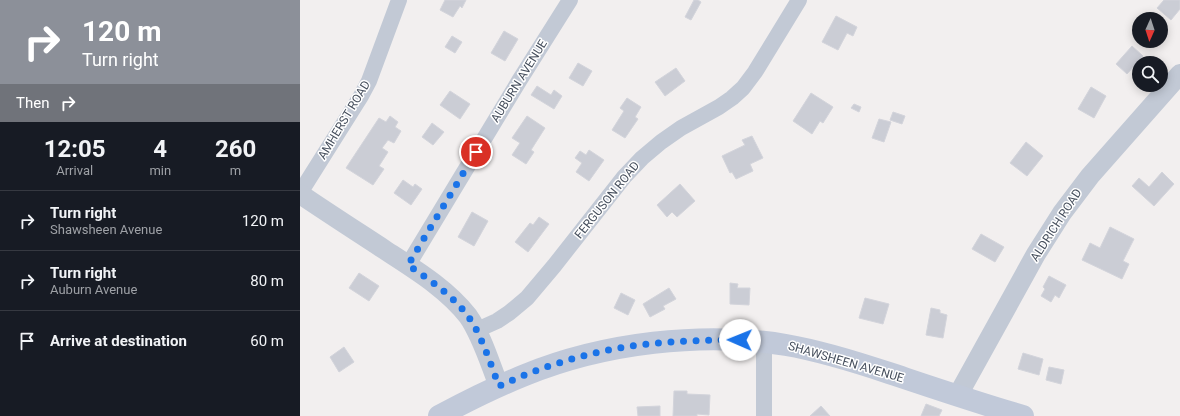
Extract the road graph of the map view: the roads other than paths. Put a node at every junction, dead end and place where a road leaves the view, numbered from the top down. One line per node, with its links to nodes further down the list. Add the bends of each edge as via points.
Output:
1 (399, 0): 5 (street, AMHERST ROAD, via 369,81)
2 (570, 0): 6 (street, AUBURN AVENUE)
3 (799, 0): 7 (street, FERGUSON ROAD, via 755,72 742,88 732,98 681,128 642,158 527,298 497,321)
4 (1180, 74): 10 (street, ALDRICH ROAD, via 1090,176 1062,213 1036,254)
5 (300, 194): 6 (street)
6 (408, 265): 7 (street, via 456,302)
7 (477, 330): 9 (street)
8 (764, 342): 9 (main road, SHAWSHEEN AVENUE, via 691,340 638,345 569,360); 10 (main road, SHAWSHEEN AVENUE, via 835,356); 12 (street)
9 (499, 386): 11 (main road, SHAWSHEEN AVENUE)
10 (958, 395): 13 (main road, SHAWSHEEN AVENUE)
11 (439, 416)
12 (764, 416)
13 (1023, 416)

